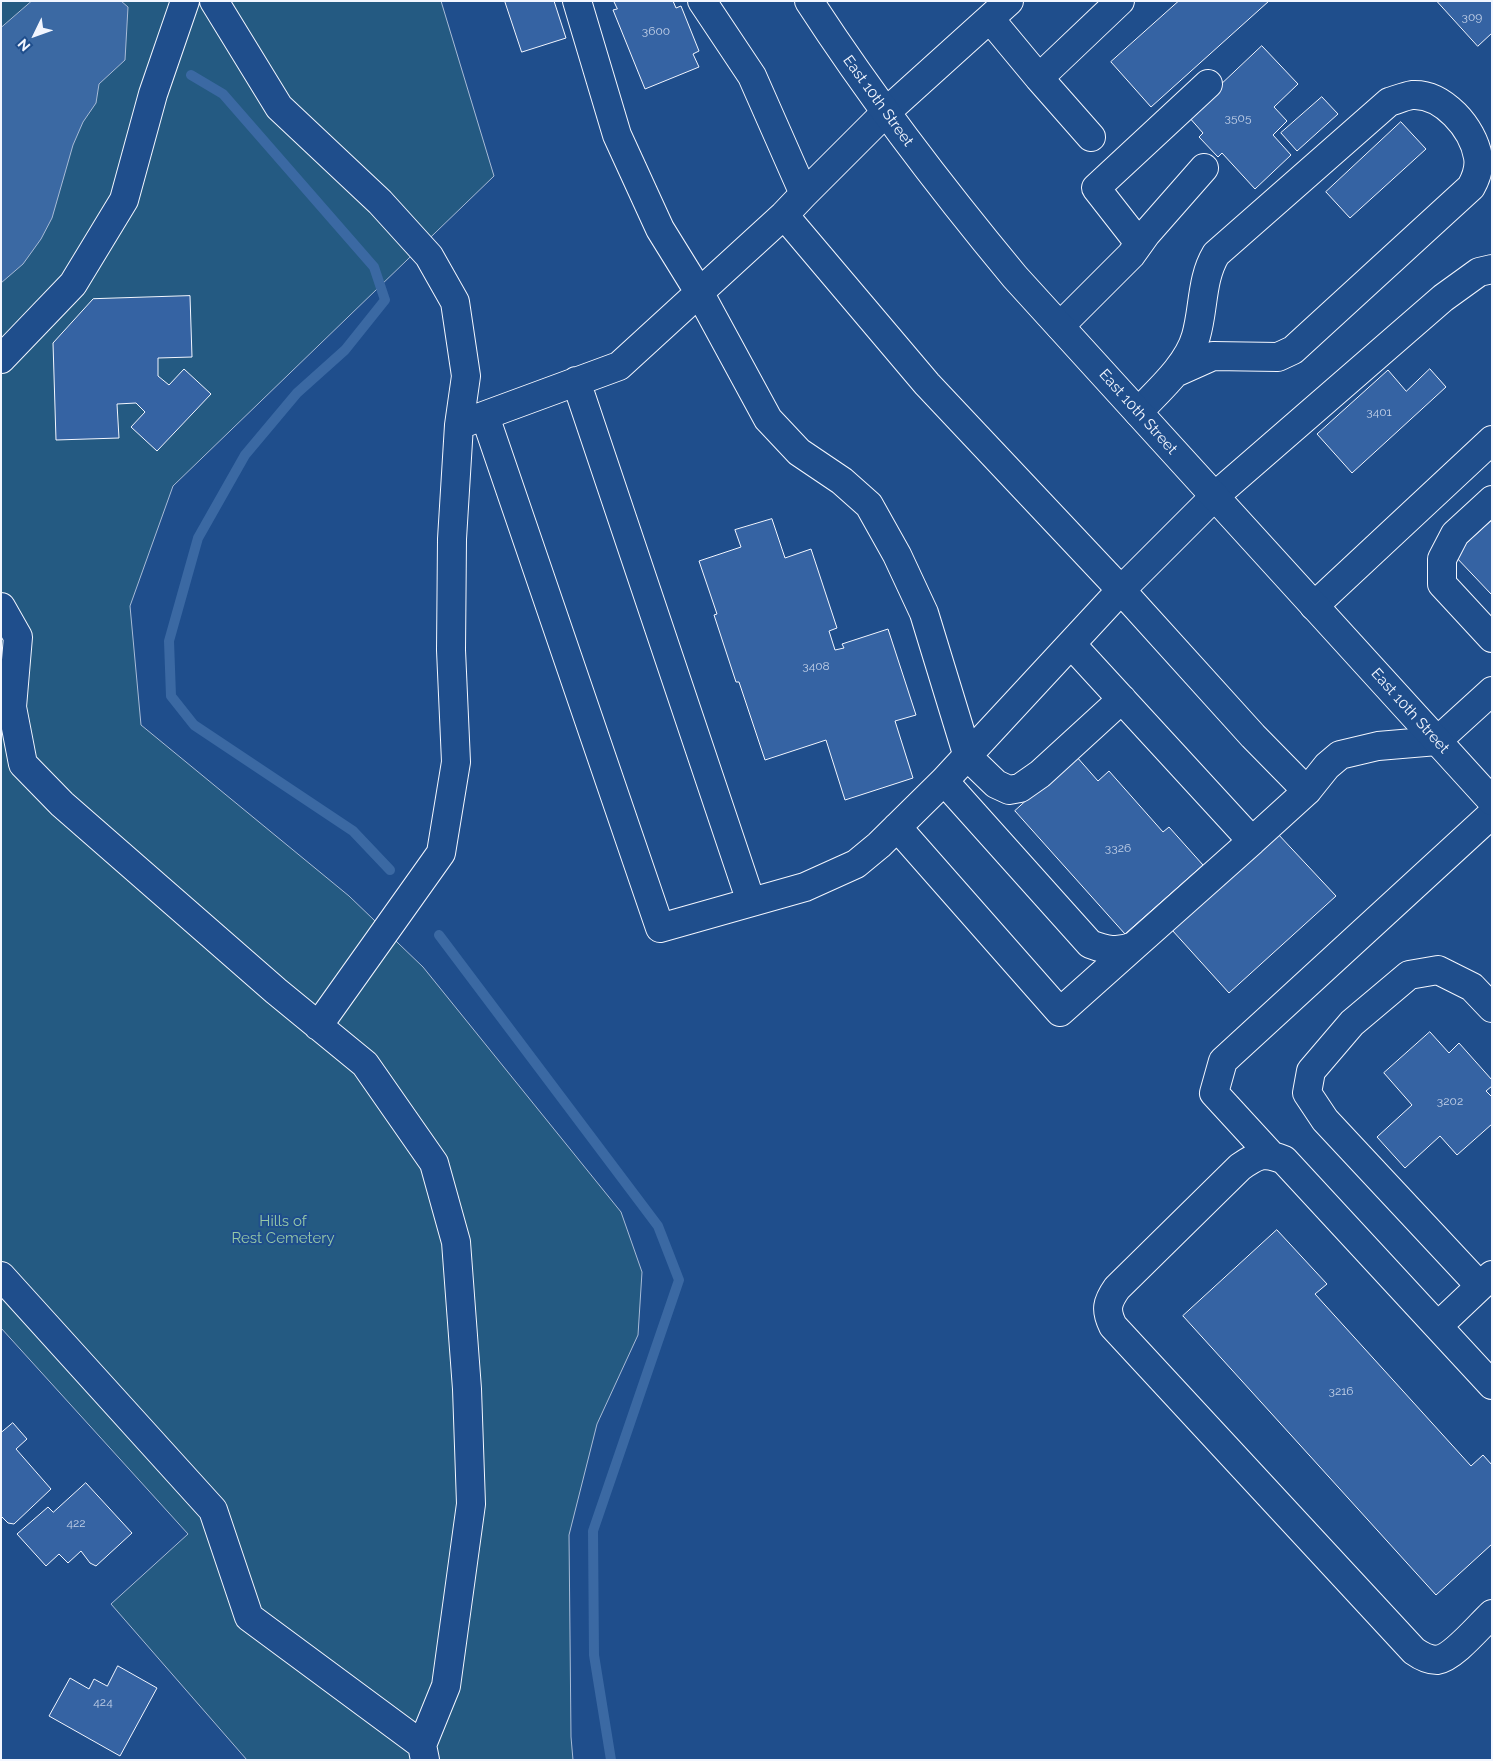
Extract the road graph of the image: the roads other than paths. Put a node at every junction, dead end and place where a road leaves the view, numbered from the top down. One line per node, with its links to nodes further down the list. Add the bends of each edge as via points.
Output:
1 (185, 1): 19 (main road, via 152,94 124,200 73,284)
2 (214, 1): 24 (main road, via 279,107 429,256 455,302 466,376)
3 (577, 1): 17 (main road, via 617,135 660,229)
4 (702, 1): 13 (main road, via 752,76)
5 (809, 1): 10 (main road, East 10th Street)
6 (1120, 1): 8 (main road)
7 (999, 10): 8 (main road); 10 (main road)
8 (1039, 78): 11 (main road)
9 (1208, 84): 15 (main road, via 1096,188)
10 (885, 113): 13 (main road); 18 (main road, East 10th Street, via 961,212)
11 (1091, 137)
12 (1204, 168): 15 (main road)
13 (804, 194): 14 (main road)
14 (784, 215): 17 (main road); 28 (main road, via 927,384)
15 (1139, 243): 18 (main road)
16 (1492, 269): 26 (main road, via 1479,272 1443,298)
17 (699, 292): 21 (main road, via 619,366); 36 (main road, via 768,419 799,452 869,504 924,613)
18 (1060, 326): 22 (main road, East 10th Street)
19 (1, 359)
20 (1175, 373): 20 (main road, via 1213,356 1278,357 1294,350 1472,187 1478,173 1479,158 1472,139 1450,110 1432,99 1412,95 1389,102 1216,254 1208,268 1196,338); 22 (main road)
21 (576, 382): 23 (main road); 43 (main road)
22 (1138, 412): 26 (main road, East 10th Street)
23 (485, 416): 24 (main road); 43 (main road, via 660,928)
24 (459, 425): 46 (main road, via 452,539 456,762 441,853)
25 (1492, 440): 29 (main road)
26 (1215, 496): 28 (main road); 29 (main road, East 10th Street)
27 (1492, 500): 31 (main road, via 1455,534 1442,559 1442,584)
28 (1121, 590): 32 (main road); 38 (main road)
29 (1314, 606): 35 (main road, East 10th Street)
30 (1, 607): 46 (main road, via 18,637 12,707 23,764 62,804)
31 (1492, 638)
32 (1071, 644): 34 (main road); 36 (main road)
33 (1492, 691): 35 (main road)
34 (1122, 699): 36 (main road, via 1040,774 1020,788 1009,790 996,784); 42 (main road)
35 (1437, 741): 38 (main road, via 1348,752 1327,766); 39 (main road, East 10th Street)
36 (968, 757): 37 (main road)
37 (944, 781): 41 (main road); 44 (main road, via 1090,944 1108,951 1122,951)
38 (1307, 791): 42 (main road)
39 (1492, 802)
40 (1492, 814): 47 (main road, via 1223,1060 1214,1093)
41 (897, 827): 43 (main road, via 856,864 805,887); 44 (main road, via 1060,1012)
42 (1252, 841): 44 (main road)
43 (751, 902)
44 (1134, 946)
45 (1492, 1008): 49 (main road, via 1472,987 1438,970 1408,975 1346,1030 1311,1070 1307,1093 1325,1120)
46 (318, 1026): 53 (main road, via 365,1064 434,1164 456,1242 467,1389 471,1504 446,1686)
47 (1270, 1154): 50 (main road, via 1284,1160); 52 (main road, via 1255,1157 1240,1167 1117,1288 1108,1300 1106,1314 1113,1326 1414,1651 1437,1660 1448,1656)
48 (1, 1276): 53 (main road, via 213,1510 249,1617)
49 (1486, 1280): 50 (main road)
50 (1438, 1326): 51 (main road)
51 (1492, 1385)
52 (1492, 1614)
53 (424, 1753)

